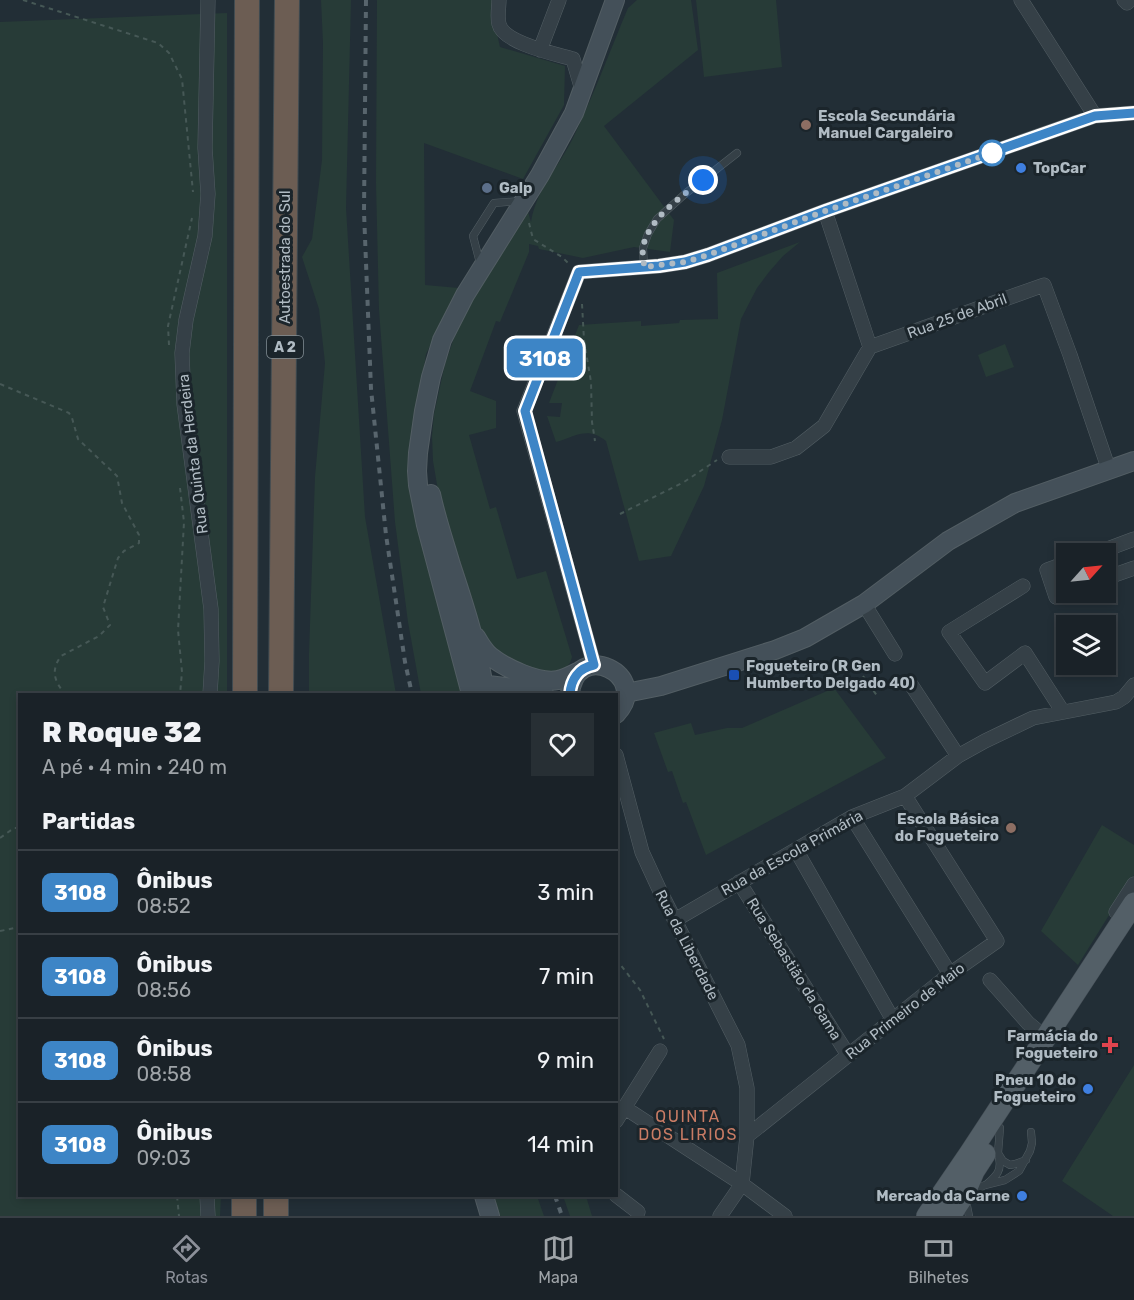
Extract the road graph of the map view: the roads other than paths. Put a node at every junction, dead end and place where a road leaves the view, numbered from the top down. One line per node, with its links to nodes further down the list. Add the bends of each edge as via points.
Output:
1 (208, 0): 37 (street, Rua Quinta da Herdeira, via 206,236 186,320 183,353 184,404 211,609)
2 (247, 0): 38 (highway, A 2)
3 (287, 0): 39 (highway, Autoestrada do Sul / A 2)
4 (499, 0): 10 (street, via 502,32)
5 (559, 0): 10 (street)
6 (615, 0): 11 (main road)
7 (1021, 0): 13 (street)
8 (1124, 0): 9 (street)
9 (1130, 0)
10 (540, 50): 11 (street, via 573,58)
11 (582, 90): 18 (main road, via 527,207 482,268 442,340)
12 (1134, 113): 13 (street)
13 (1095, 116): 15 (street)
14 (737, 153): 16 (lane, via 657,219 643,248)
15 (825, 211): 16 (street, via 708,255); 17 (street)
16 (644, 267): 32 (street, via 579,272 525,411)
17 (870, 347): 19 (street, via 824,426 796,448 771,457); 21 (street, Rua 25 de Abril, via 1044,285)
18 (426, 399): 30 (main road, via 429,486); 36 (main road, via 417,471 421,504)
19 (729, 457)
20 (1134, 461): 21 (main road)
21 (1109, 470): 29 (main road, via 1015,503 948,541)
22 (1134, 539): 23 (street)
23 (1116, 546)
24 (1056, 567): 28 (street, via 1047,570)
25 (1134, 568): 26 (street)
26 (1116, 574)
27 (1023, 586): 44 (street, via 949,632 985,683 1024,653)
28 (1056, 597)
29 (864, 604): 31 (street); 42 (main road, via 805,638 775,650)
30 (469, 624): 33 (main road, via 489,655); 36 (main road)
31 (895, 654)
32 (587, 668): 33 (main road, via 550,681); 41 (main road, via 574,678); 42 (main road, via 606,666 615,670)
33 (519, 672): 36 (main road, via 492,675)
34 (910, 683): 45 (street)
35 (1134, 685): 44 (street, Rua da Escola Primária, via 1116,702)
36 (479, 692): 40 (main road, via 497,687)
37 (210, 693)
38 (245, 693)
39 (281, 693)
40 (539, 693)
41 (570, 693)
42 (626, 693): 43 (main road)
43 (618, 712)
44 (1063, 712): 45 (street, Rua da Escola Primária, via 1033,718)
45 (958, 756): 47 (street, Rua da Escola Primária)
46 (618, 762): 53 (street, Rua da Liberdade, via 642,852)
47 (905, 796): 48 (street, Rua da Escola Primária); 55 (street, Rua Primeiro de Maio, via 997,941)
48 (852, 817): 49 (street, Rua da Escola Primária); 55 (street)
49 (796, 850): 50 (street, Rua da Escola Primária); 58 (street)
50 (739, 882): 53 (street, Rua da Escola Primária); 61 (street, Rua Sebastião da Gama)
51 (1134, 884): 57 (street, via 1085,962)
52 (1134, 903): 57 (main road)
53 (675, 920): 66 (street, Rua da Liberdade, via 738,1045 747,1088)
54 (1134, 924): 64 (main road)
55 (950, 974): 58 (street, Rua Primeiro de Maio)
56 (990, 980): 59 (street)
57 (1079, 987): 59 (main road)
58 (893, 1020): 61 (street, Rua Primeiro de Maio)
59 (1046, 1038): 86 (main road)
60 (660, 1051): 62 (street)
61 (848, 1055): 66 (street, Rua Primeiro de Maio)
62 (625, 1108): 63 (street); 69 (street)
63 (618, 1118)
64 (1000, 1128): 67 (lane); 71 (main road)
65 (1031, 1132): 68 (lane)
66 (747, 1136): 69 (street)
67 (998, 1153): 68 (lane, via 1010,1165); 70 (lane, via 1000,1169)
68 (1026, 1160): 70 (lane, via 1012,1177)
69 (742, 1184): 84 (street); 85 (street)
70 (985, 1185): 71 (lane)
71 (964, 1195): 87 (main road); 88 (lane)
72 (207, 1197): 79 (street)
73 (244, 1197): 80 (highway)
74 (276, 1197): 81 (highway)
75 (472, 1197): 82 (main road)
76 (484, 1197): 83 (main road)
77 (618, 1197): 78 (street)
78 (638, 1212)
79 (208, 1216)
80 (244, 1216)
81 (276, 1216)
82 (478, 1216)
83 (490, 1216)
84 (720, 1216)
85 (785, 1216)
86 (927, 1216)
87 (950, 1216)
88 (969, 1216)

